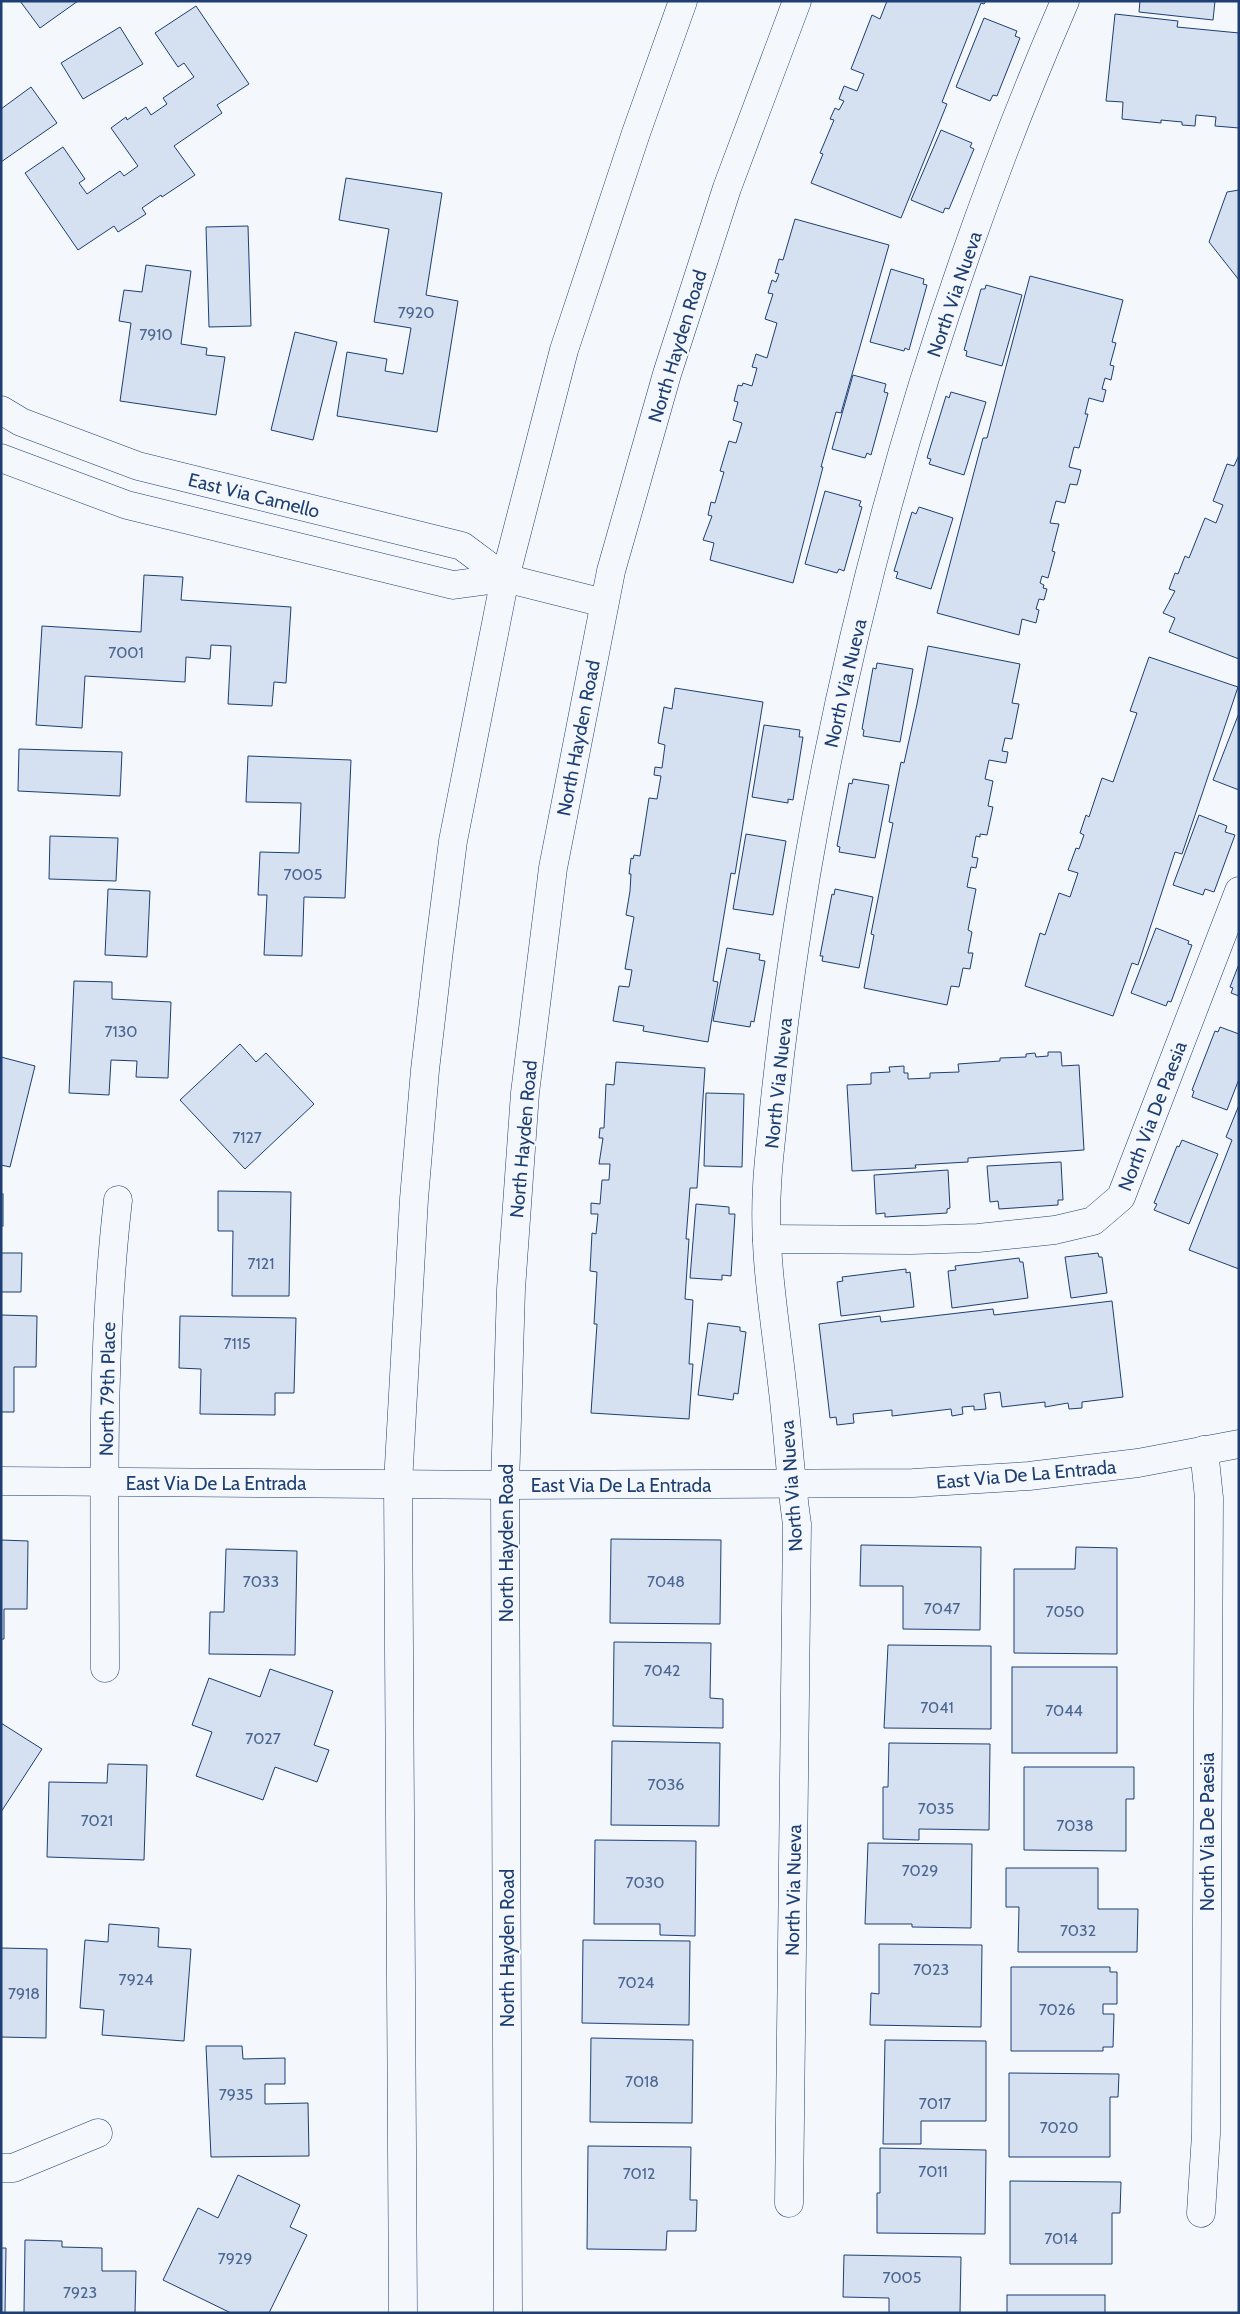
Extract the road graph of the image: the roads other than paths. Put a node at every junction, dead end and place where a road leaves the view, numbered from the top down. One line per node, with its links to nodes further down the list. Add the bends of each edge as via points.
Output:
1 (683, 1): 6 (street, via 564,350)
2 (798, 1): 7 (street, North Hayden Road, via 727,188 667,374)
3 (1065, 1): 10 (street, North Via Nueva, via 1029,84 951,298 897,471 851,651 820,790 795,939 766,1189)
4 (11, 416): 5 (street); 6 (street, East Via Camello, via 138,466 462,546)
5 (1, 459): 6 (street, East Via Camello, via 126,505 453,585)
6 (505, 578): 7 (street, East Via Camello); 15 (street, via 453,841 436,968 414,1199)
7 (604, 603): 17 (street, North Hayden Road, via 553,868 525,1093 511,1289)
8 (1239, 891): 10 (street, North Via De Paesia, via 1121,1197 1093,1221 1055,1230 978,1238)
9 (118, 1200): 14 (street, North 79th Place, via 110,1264)
10 (767, 1239): 16 (street, North Via Nueva)
11 (1239, 1444): 12 (street, East Via De La Entrada)
12 (1204, 1450): 16 (street, East Via De La Entrada, via 1138,1463 1029,1476 914,1484); 22 (street, North Via De Paesia, via 1208,1508 1206,2134)
13 (1, 1481): 14 (street, East Via De La Entrada)
14 (105, 1483): 15 (street, East Via De La Entrada); 18 (street, North 79th Place)
15 (398, 1484): 17 (street, East Via De La Entrada); 23 (street)
16 (791, 1484): 17 (street, East Via De La Entrada); 21 (street, North Via Nueva, via 797,1539)
17 (505, 1485): 24 (street, North Hayden Road)
18 (105, 1668)
19 (98, 2133): 20 (street, via 13,2168)
20 (1, 2168)
21 (789, 2203)
22 (1202, 2213)
23 (403, 2313)
24 (508, 2313)

